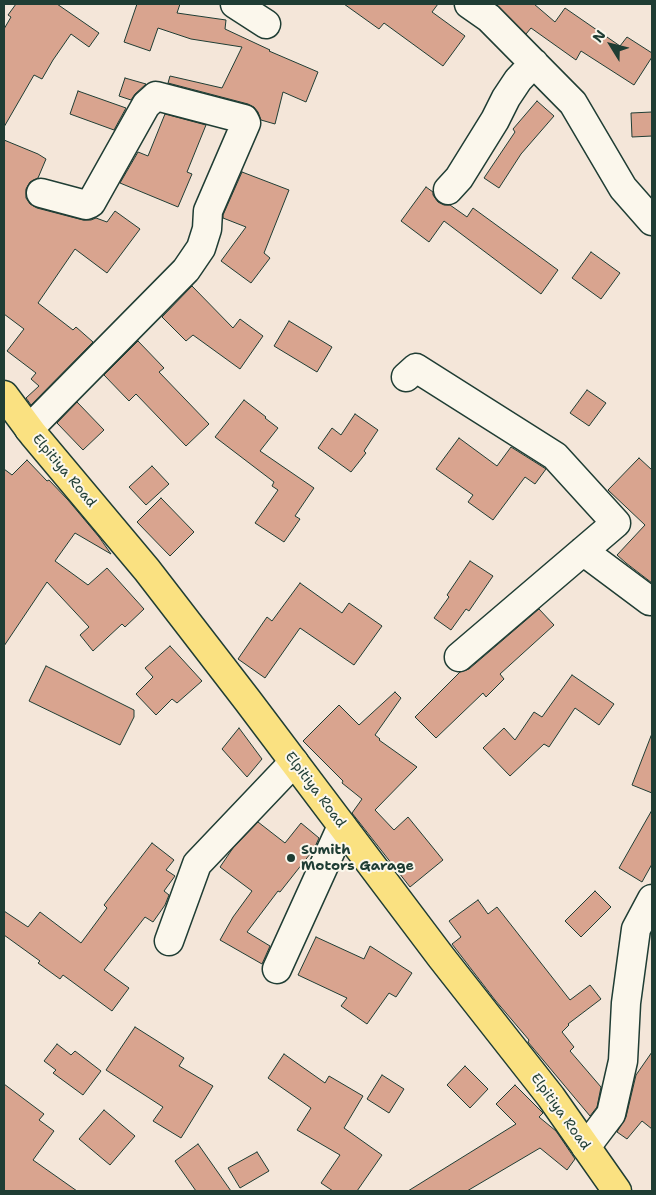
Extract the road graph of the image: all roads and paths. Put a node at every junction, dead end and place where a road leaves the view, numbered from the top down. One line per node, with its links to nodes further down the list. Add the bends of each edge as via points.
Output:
1 (235, 4): 3 (street)
2 (469, 4): 4 (street, via 489,18)
3 (266, 24)
4 (534, 63): 5 (street, via 518,80 459,178); 7 (street, via 573,103 623,188)
5 (448, 190)
6 (41, 193): 10 (street, via 86,206 92,203 146,105 156,96 244,119 246,124 208,211 201,248 186,270)
7 (652, 221)
8 (406, 377): 11 (street, via 416,368 554,456 616,523)
9 (4, 395): 10 (main road, Elpitiya Road)
10 (30, 429): 14 (main road, Elpitiya Road, via 146,570)
11 (583, 551): 12 (street); 13 (street)
12 (650, 600)
13 (459, 657)
14 (294, 762): 15 (main road, Elpitiya Road); 17 (street, via 197,864)
15 (342, 826): 18 (street); 19 (main road, Elpitiya Road, via 441,958 551,1096)
16 (652, 899): 19 (street, via 636,929 626,1003 623,1061 611,1114)
17 (169, 941)
18 (277, 969)
19 (586, 1147): 20 (main road, Elpitiya Road)
20 (617, 1191)

